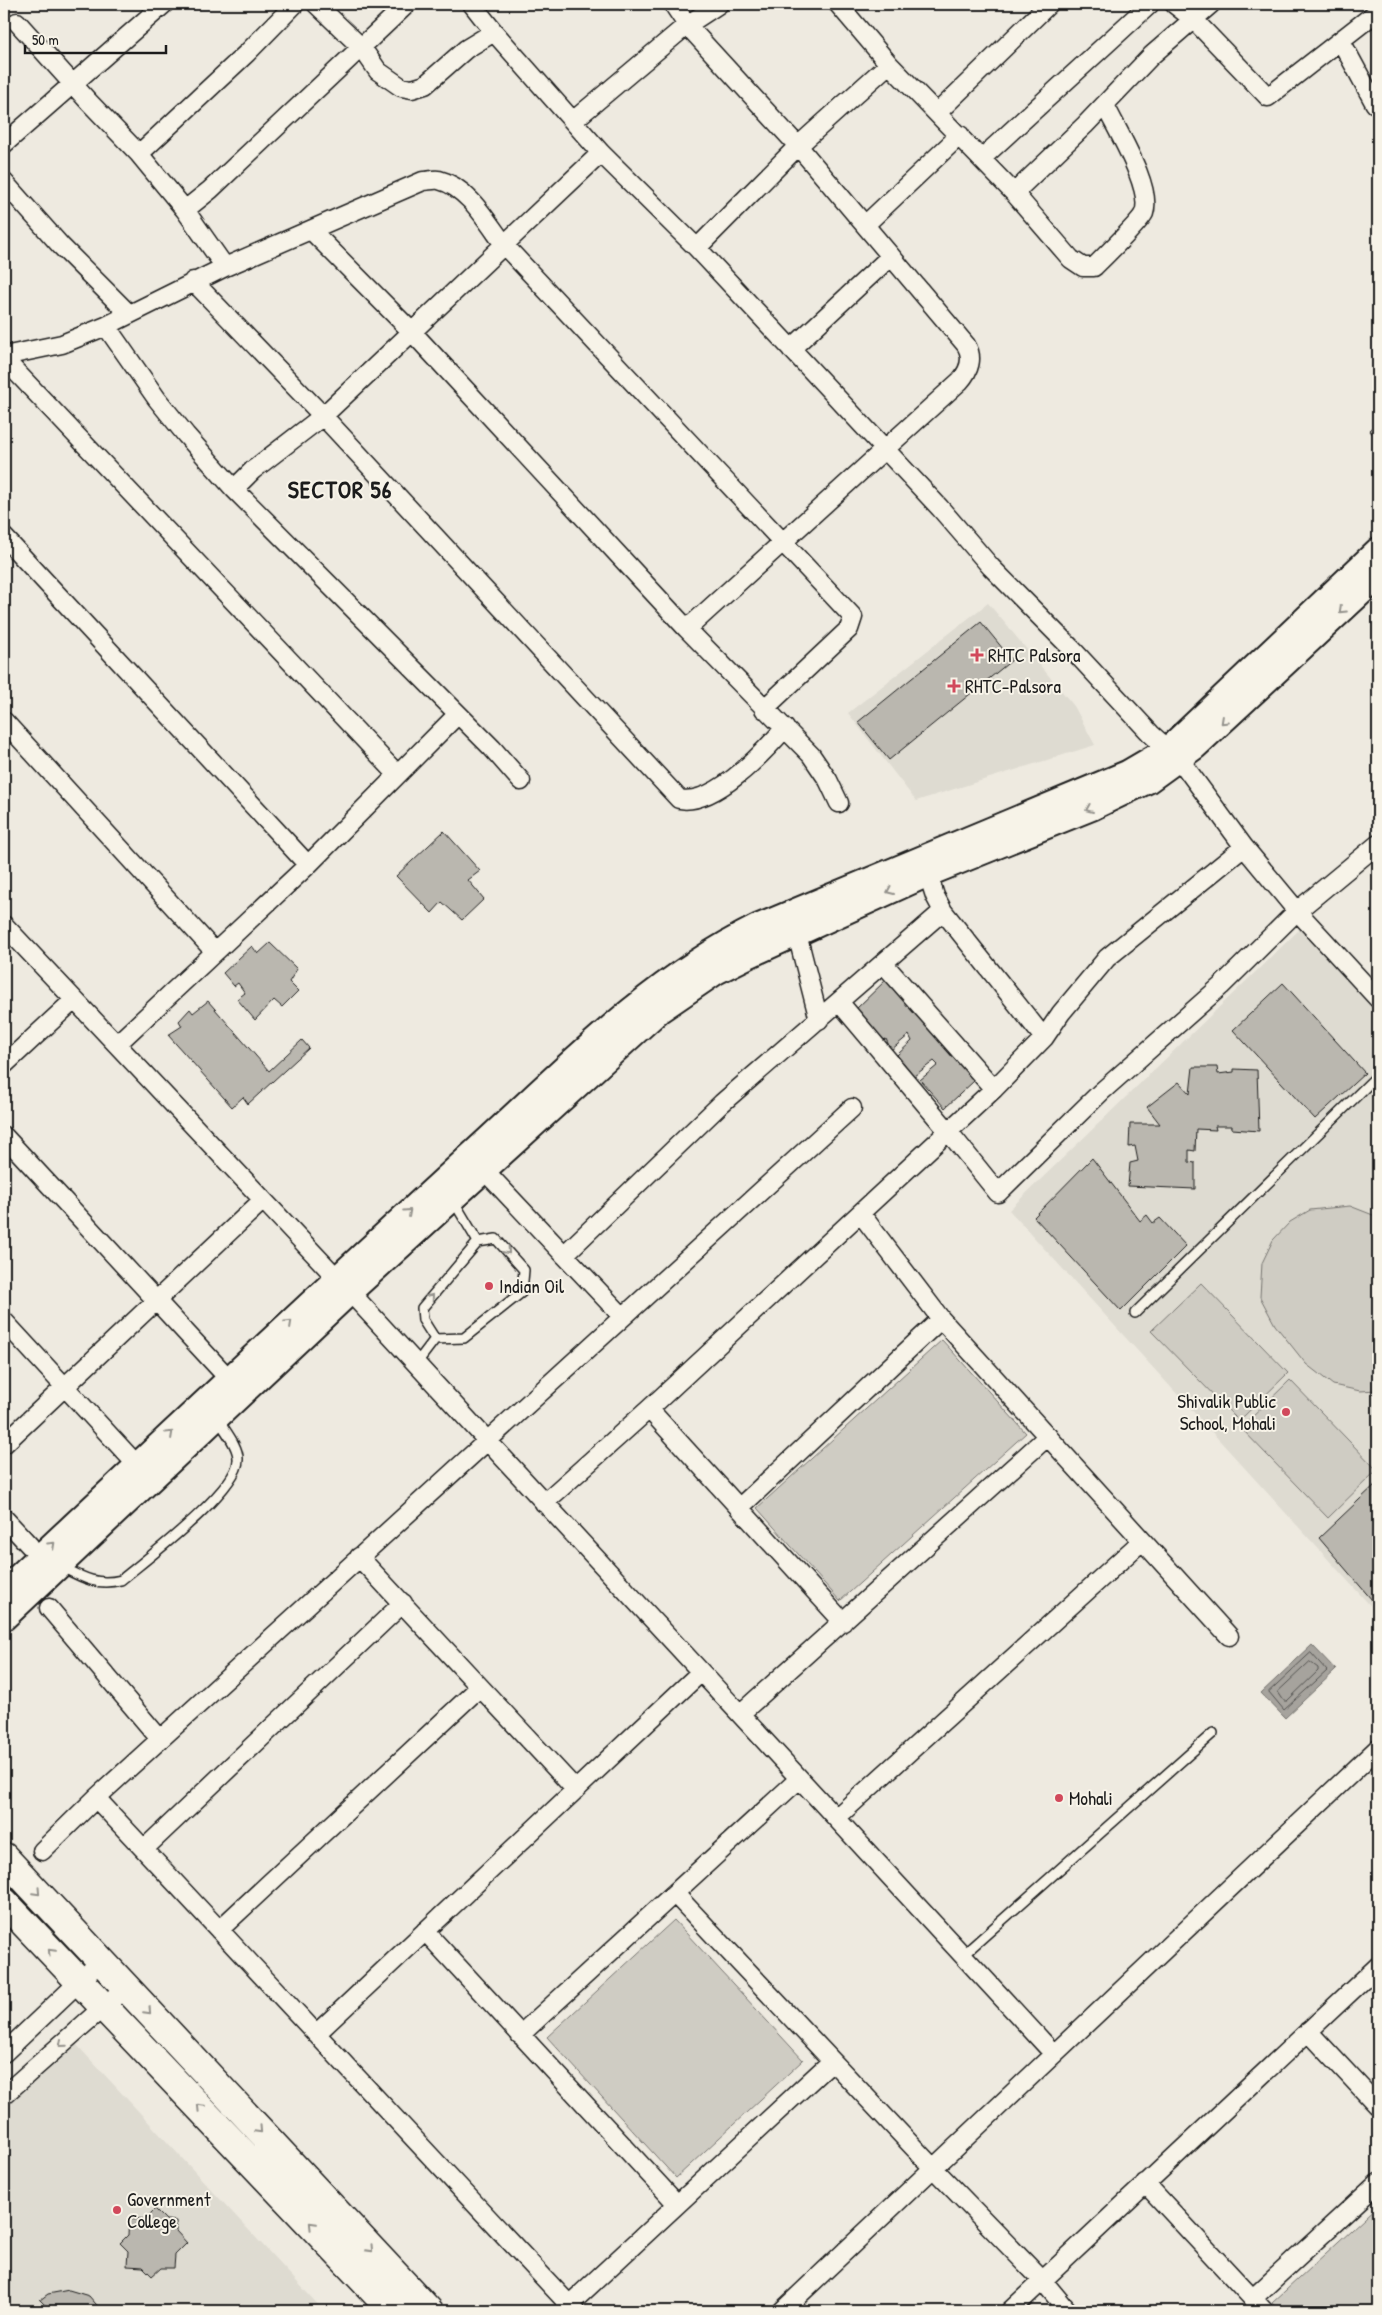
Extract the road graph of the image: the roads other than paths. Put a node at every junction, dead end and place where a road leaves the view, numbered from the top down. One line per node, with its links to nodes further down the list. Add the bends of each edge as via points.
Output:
1 (164, 4): 21 (street)
2 (295, 4): 30 (street)
3 (316, 4): 19 (street)
4 (407, 4): 19 (street)
5 (472, 4): 17 (street)
6 (673, 4): 16 (street)
7 (719, 4): 16 (street)
8 (838, 4): 20 (street)
9 (1049, 4): 24 (street)
10 (1150, 4): 31 (street)
11 (1174, 4): 14 (street)
12 (1211, 4): 14 (street)
13 (1378, 11): 18 (street)
14 (1193, 19): 18 (street, via 1268,97); 23 (street, via 1152,55)
15 (17, 22): 21 (street)
16 (687, 25): 25 (street); 28 (street)
17 (494, 32): 19 (street, via 466,49 425,85 412,89 401,87 378,71); 25 (street)
18 (1341, 40): 22 (street)
19 (362, 48): 34 (street)
20 (890, 64): 24 (street); 28 (street)
21 (73, 85): 27 (street); 30 (street)
22 (1375, 104)
23 (1105, 105): 33 (street); 33 (street, via 1146,195 1144,213 1094,267 1083,267 1071,260)
24 (938, 112): 26 (street)
25 (573, 121): 29 (street)
26 (960, 135): 31 (street); 35 (street)
27 (4, 144)
28 (798, 146): 35 (street); 38 (street)
29 (601, 153): 37 (street); 38 (street)
30 (139, 154): 34 (street)
31 (982, 158): 33 (street)
32 (4, 182): 42 (street, via 61,246)
33 (1014, 193)
34 (185, 210): 40 (street)
35 (865, 225): 39 (street)
36 (311, 230): 37 (street, via 423,181 438,180 460,191); 40 (street); 44 (street)
37 (505, 246): 44 (street); 51 (street)
38 (697, 248): 45 (street)
39 (891, 256): 45 (street); 48 (street, via 966,345 970,359 967,373 960,382)
40 (226, 267): 41 (street)
41 (193, 281): 42 (street); 47 (street)
42 (129, 314): 43 (street)
43 (106, 326): 46 (street, via 62,344); 49 (street, via 174,420)
44 (413, 333): 47 (street); 54 (street)
45 (791, 349): 48 (street)
46 (4, 357): 60 (street)
47 (323, 416): 49 (street, via 253,470); 58 (street, via 679,799 689,801 716,790)
48 (884, 450): 51 (street); 59 (street, via 991,567)
49 (234, 489): 56 (street)
50 (4, 537): 65 (street)
51 (783, 542): 54 (street); 55 (street, via 853,617 849,630)
52 (1378, 550): 59 (street)
53 (1378, 577): 59 (street, one-way to 59)
54 (687, 629): 55 (street)
55 (764, 709): 58 (street)
56 (457, 715): 60 (street); 61 (street)
57 (4, 721): 71 (street)
58 (785, 728): 62 (street, via 812,755)
59 (1174, 754): 64 (street); 66 (street)
60 (397, 774): 65 (street)
61 (521, 781)
62 (839, 803)
63 (1378, 844): 68 (street)
64 (1244, 847): 68 (street); 77 (street, via 1107,958)
65 (308, 865): 71 (street)
66 (925, 866): 67 (street); 70 (street, one-way to 70); 91 (street, one-way to 66, via 584,1052 664,983 708,953 757,927 856,888)
67 (943, 911): 72 (street); 77 (street)
68 (1297, 911): 73 (street); 83 (street, via 1221,986 1101,1092 998,1193)
69 (4, 924): 74 (street)
70 (797, 934): 76 (street); 85 (street, via 716,972 659,1011)
71 (214, 951): 78 (street)
72 (883, 963): 75 (street); 81 (street)
73 (1378, 999)
74 (74, 1000): 78 (street); 79 (street)
75 (840, 1003): 76 (street); 83 (street)
76 (819, 1020): 90 (street, via 722,1103)
77 (1044, 1038): 81 (street)
78 (117, 1044): 87 (street)
79 (4, 1065)
80 (1378, 1075): 93 (lane)
81 (994, 1089): 83 (street)
82 (852, 1108): 94 (street)
83 (948, 1130): 88 (street)
84 (4, 1136): 92 (street)
85 (484, 1170): 86 (street); 90 (street)
86 (452, 1199): 89 (lane); 91 (street)
87 (263, 1200): 91 (street); 92 (street)
88 (861, 1214): 95 (street); 101 (street)
89 (478, 1242): 97 (lane, one-way to 89, via 423,1320 422,1308); 97 (lane, one-way to 97, via 496,1239 524,1270 522,1292 464,1338)
90 (564, 1255): 94 (street)
91 (343, 1285): 98 (street); 99 (street, one-way to 91); 102 (street)
92 (157, 1300): 99 (street); 100 (street)
93 (1135, 1313)
94 (622, 1316): 104 (street)
95 (941, 1319): 103 (street); 108 (street)
96 (4, 1321): 100 (street)
97 (434, 1340): 98 (lane)
98 (416, 1364): 104 (street)
99 (229, 1379): 106 (street, one-way to 99)
100 (64, 1386): 105 (street); 106 (street)
101 (649, 1409): 107 (street); 108 (street)
102 (217, 1417): 113 (street); 113 (lane, via 238,1453 239,1462 236,1471 206,1508 121,1580 96,1583)
103 (1048, 1436): 110 (street); 118 (street)
104 (486, 1440): 107 (street); 112 (street)
105 (4, 1444)
106 (138, 1465): 114 (street, one-way to 106)
107 (544, 1503): 120 (street)
108 (740, 1508): 118 (street)
109 (4, 1518): 111 (street)
110 (1142, 1541): 119 (street); 129 (street)
111 (30, 1546)
112 (359, 1557): 115 (street); 124 (street)
113 (60, 1565): 117 (street)
114 (4, 1590)
115 (403, 1603): 121 (street); 130 (street)
116 (49, 1608): 124 (street)
117 (4, 1618)
118 (843, 1622): 122 (street)
119 (1229, 1636)
120 (701, 1672): 122 (street); 127 (street)
121 (480, 1687): 127 (street); 135 (street)
122 (740, 1714): 126 (street)
123 (1214, 1733): 137 (lane)
124 (160, 1739): 128 (street)
125 (1378, 1748): 147 (street)
126 (799, 1779): 129 (street); 133 (street)
127 (576, 1790): 136 (street)
128 (96, 1798): 130 (street); 131 (street)
129 (836, 1818): 137 (street)
130 (144, 1849): 135 (street)
131 (42, 1851)
132 (4, 1857): 138 (highway, one-way to 138)
133 (675, 1894): 145 (street); 148 (street)
134 (4, 1902): 140 (highway, one-way to 134)
135 (219, 1930): 144 (street)
136 (425, 1931): 144 (street); 145 (street)
137 (962, 1955): 147 (street)
138 (102, 1962): 140 (street); 141 (highway)
139 (1378, 1966): 143 (street)
140 (80, 1982): 142 (highway); 146 (street)
141 (126, 1987): 142 (street); 159 (highway, one-way to 159)
142 (104, 2007): 149 (street, one-way to 149); 158 (highway, one-way to 142)
143 (1308, 2031): 150 (street); 152 (street)
144 (316, 2034): 157 (street)
145 (520, 2034): 154 (street)
146 (4, 2054)
147 (1054, 2054): 151 (street)
148 (832, 2061): 151 (street); 154 (street)
149 (4, 2095)
150 (1378, 2106)
151 (934, 2168): 155 (street); 160 (street)
152 (1145, 2183): 155 (street); 156 (street)
153 (1378, 2183): 156 (street)
154 (677, 2204): 157 (street)
155 (1044, 2281): 161 (street); 162 (street)
156 (1258, 2305)
157 (572, 2308)
158 (394, 2311)
159 (429, 2311)
160 (782, 2311)
161 (1010, 2311)
162 (1068, 2311)

